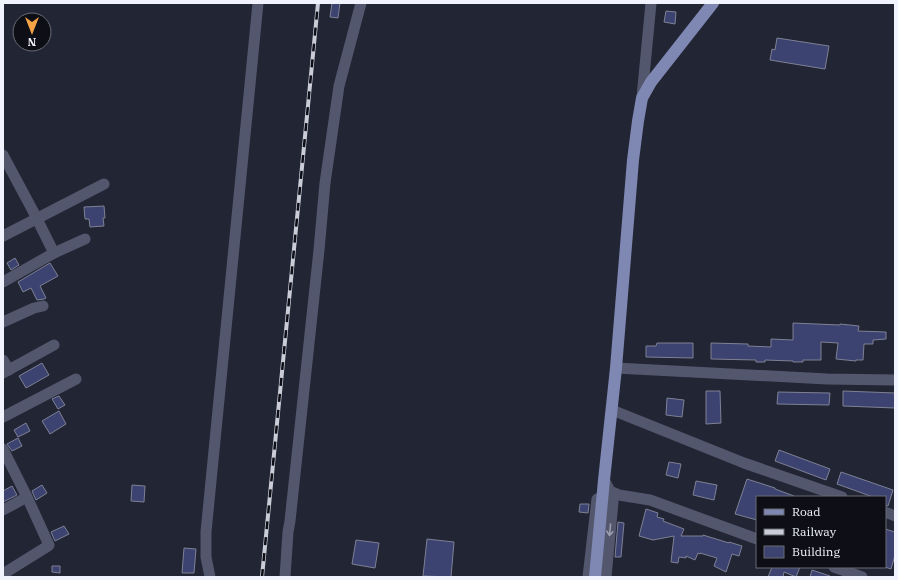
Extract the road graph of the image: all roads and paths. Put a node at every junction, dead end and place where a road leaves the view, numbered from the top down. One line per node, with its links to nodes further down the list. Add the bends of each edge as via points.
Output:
1 (258, 3): 32 (street, via 206,532 206,557)
2 (361, 3): 33 (street, via 339,86 325,183)
3 (651, 3): 5 (street)
4 (713, 3): 5 (main road, via 651,82)
5 (642, 98): 17 (main road, via 633,160)
6 (3, 155): 8 (street)
7 (104, 184): 8 (street)
8 (36, 219): 9 (street); 11 (street)
9 (3, 236)
10 (85, 240): 11 (street)
11 (54, 253): 12 (street)
12 (3, 282)
13 (43, 306): 14 (street)
14 (3, 322)
15 (54, 345): 18 (street)
16 (3, 360): 18 (street)
17 (616, 368): 20 (street); 21 (main road)
18 (6, 372)
19 (76, 379): 22 (street)
20 (895, 380)
21 (612, 410): 24 (main road); 26 (street, via 744,463)
22 (3, 417)
23 (3, 449): 27 (street)
24 (604, 480): 25 (street); 34 (street, via 596,502); 35 (main road)
25 (610, 491): 29 (street, via 650,500); 36 (street, one-way to 36, via 613,502)
26 (839, 496)
27 (27, 497): 28 (street); 31 (street, via 49,545)
28 (3, 510)
29 (756, 539)
30 (837, 568): 37 (street)
31 (3, 574)
32 (210, 577)
33 (285, 577)
34 (588, 577)
35 (595, 577)
36 (606, 577)
37 (862, 577)

